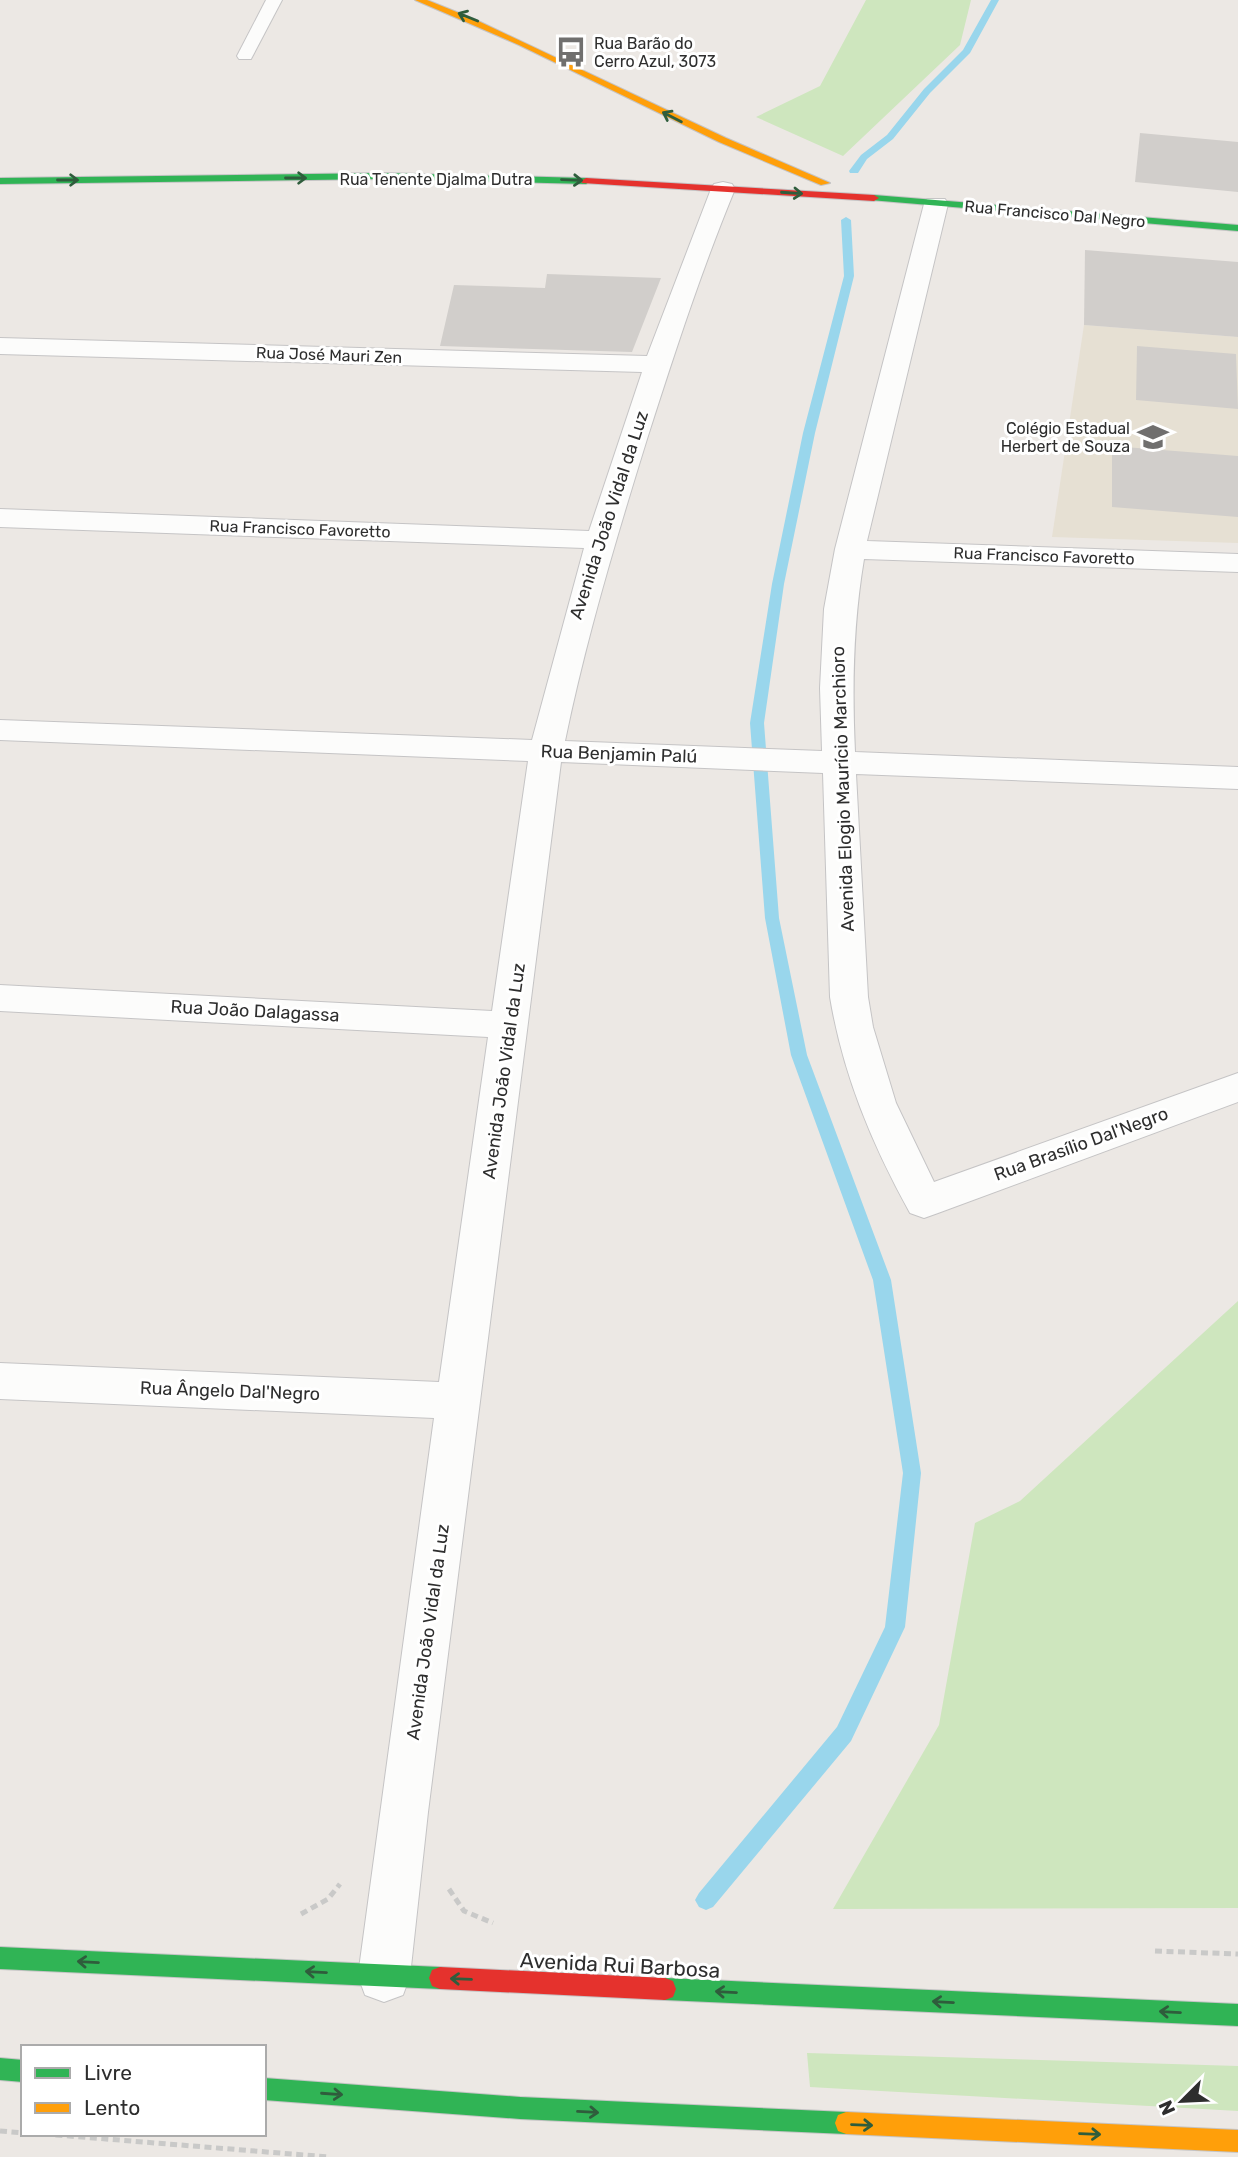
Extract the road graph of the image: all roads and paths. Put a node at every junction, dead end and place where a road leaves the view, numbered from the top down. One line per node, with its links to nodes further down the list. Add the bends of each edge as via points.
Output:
1 (275, 0): 3 (lane)
2 (419, 0): 4 (main road, one-way to 2, via 530,45)
3 (245, 56)
4 (733, 148): 5 (main road); 7 (main road)
5 (735, 175): 6 (main road, Rua Tenente Djalma Dutra, one-way to 5); 7 (main road, Rua Tenente Djalma Dutra, one-way to 7); 11 (street, Avenida João Vidal da Luz)
6 (0, 181)
7 (872, 199): 8 (main road, Rua Francisco Dal Negro)
8 (936, 204): 9 (main road, Rua Francisco Dal Negro); 14 (street, Avenida Elogio Maurício Marchioro)
9 (1238, 228)
10 (0, 346): 11 (street, Rua José Mauri Zen)
11 (658, 364): 13 (street, Avenida João Vidal da Luz)
12 (0, 518): 13 (street, Rua Francisco Favoretto)
13 (600, 540): 17 (street, Avenida João Vidal da Luz, via 562,671)
14 (850, 549): 15 (street, Rua Francisco Favoretto); 18 (street, Avenida Elogio Maurício Marchioro, via 836,654)
15 (1238, 563)
16 (0, 730): 17 (street, Rua Benjamin Palú)
17 (546, 751): 18 (street, Rua Benjamin Palú); 21 (street, Avenida João Vidal da Luz)
18 (842, 763): 19 (street, Rua Benjamin Palú); 23 (street, Avenida Elogio Maurício Marchioro, via 849,997 856,1046 869,1089)
19 (1238, 778)
20 (0, 998): 21 (street, Rua João Dalagassa)
21 (510, 1025): 25 (street, Avenida João Vidal da Luz)
22 (1238, 1087): 23 (street, Rua Brasílio Dal'Negro)
23 (924, 1202)
24 (0, 1381): 25 (street, Rua Ângelo Dal'Negro)
25 (460, 1401): 31 (street, Avenida João Vidal da Luz, via 402,1812)
26 (343, 1879): 28 (path, via 328,1899)
27 (446, 1884): 29 (path, via 464,1911)
28 (295, 1917)
29 (502, 1927)
30 (0, 1958): 31 (main road, Avenida Rui Barbosa, one-way to 30)
31 (384, 1976): 32 (main road, Avenida Rui Barbosa, one-way to 31)
32 (1238, 2015)
33 (0, 2069): 34 (main road)
34 (21, 2071)
35 (266, 2089): 39 (main road, one-way to 39, via 520,2108)
36 (0, 2131): 37 (path)
37 (21, 2133)
38 (69, 2136): 40 (path)
39 (1238, 2141)
40 (329, 2157)

